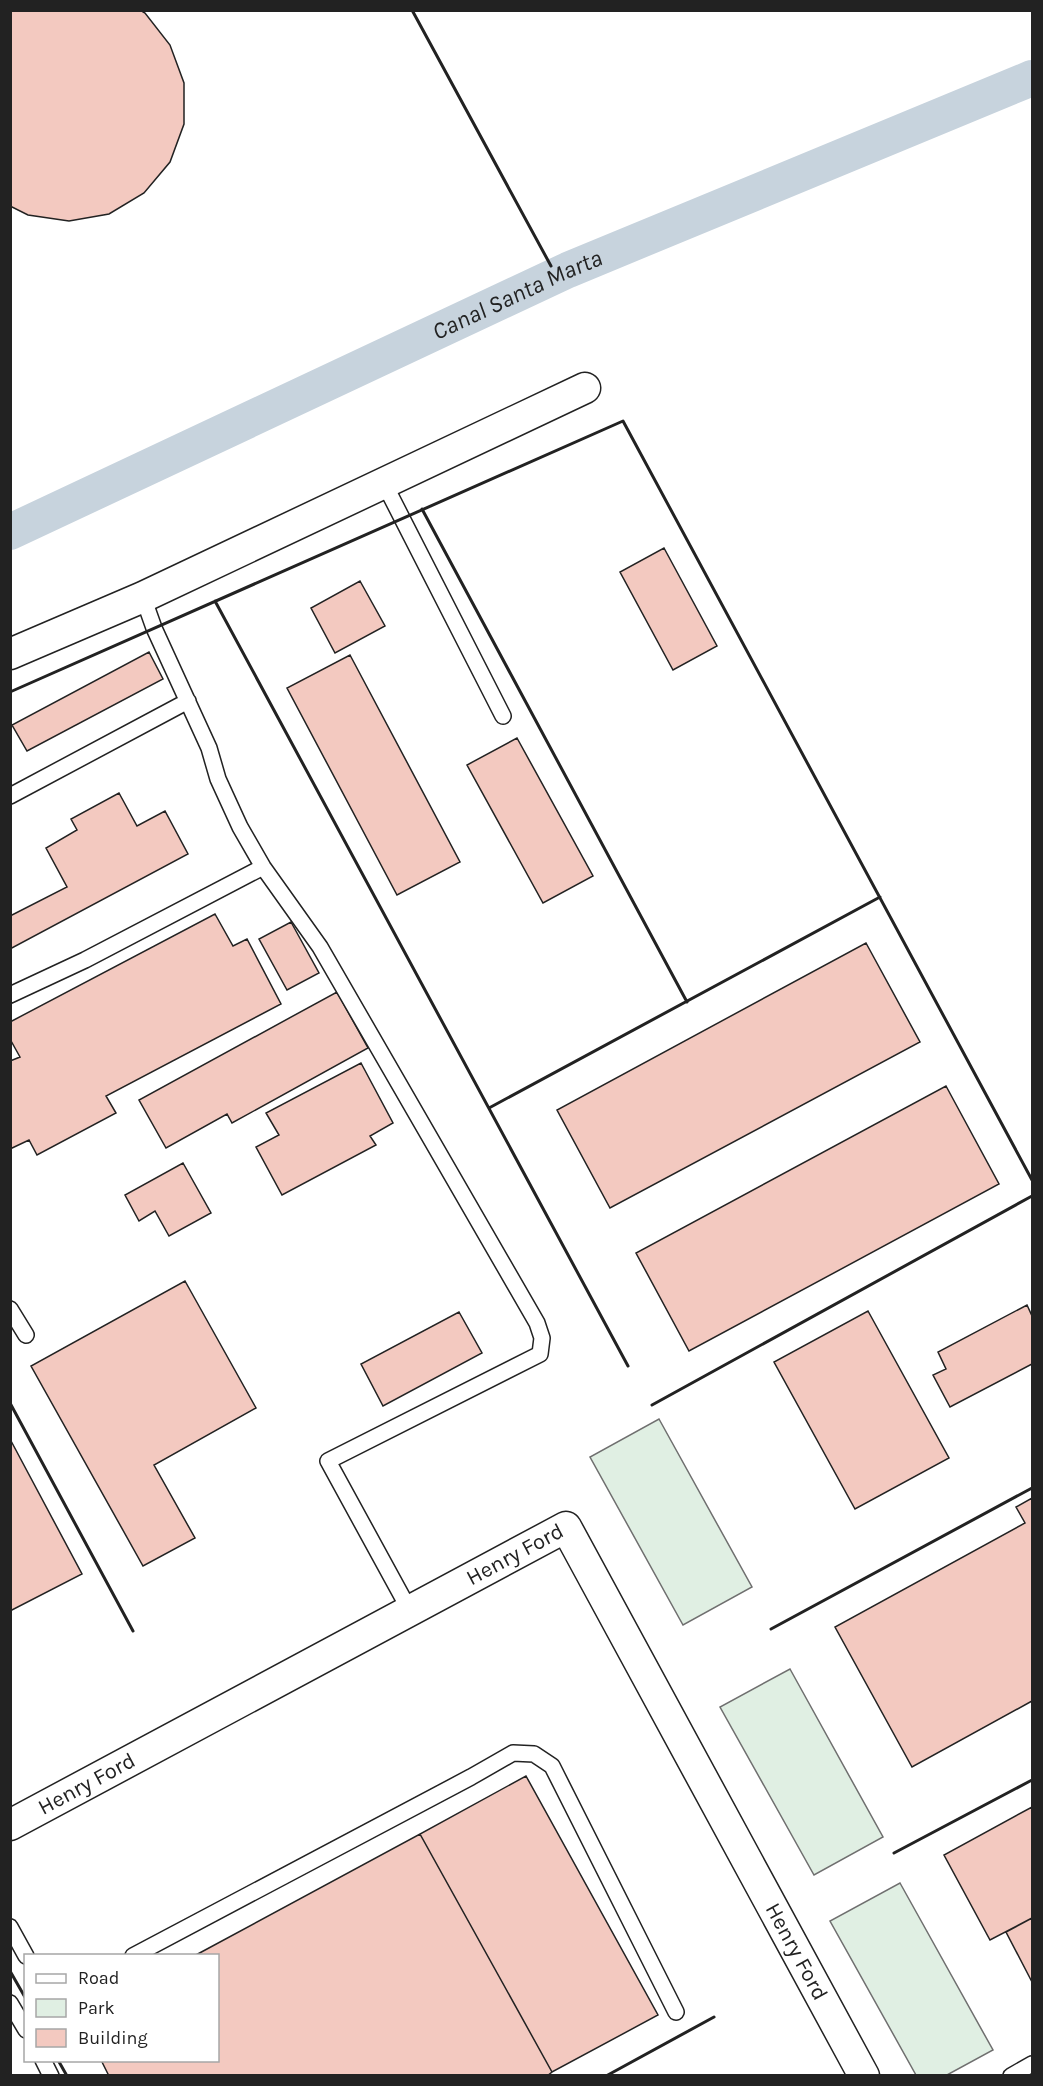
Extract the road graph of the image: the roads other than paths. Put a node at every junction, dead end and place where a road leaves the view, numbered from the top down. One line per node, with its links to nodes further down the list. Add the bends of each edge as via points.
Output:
1 (585, 388): 2 (street)
2 (384, 483): 3 (street); 6 (lane)
3 (143, 597): 4 (street); 5 (lane)
4 (10, 654)
5 (188, 701): 7 (lane); 8 (lane, via 218,779)
6 (503, 716)
7 (10, 796)
8 (263, 867): 9 (lane); 12 (lane, via 320,947 537,1323 542,1338 540,1354 328,1461)
9 (10, 995)
10 (10, 1309): 11 (lane)
11 (26, 1335)
12 (410, 1611): 13 (street, Henry Ford); 23 (street, Henry Ford, via 566,1527)
13 (10, 1826)
14 (10, 1927): 15 (lane)
15 (25, 1954)
16 (137, 1954): 18 (lane, via 513,1752 534,1754 552,1766)
17 (11, 2003): 19 (lane)
18 (676, 2012)
19 (24, 2026)
20 (44, 2062): 22 (lane)
21 (1032, 2064): 24 (lane)
22 (51, 2076)
23 (864, 2076)
24 (1011, 2076)

